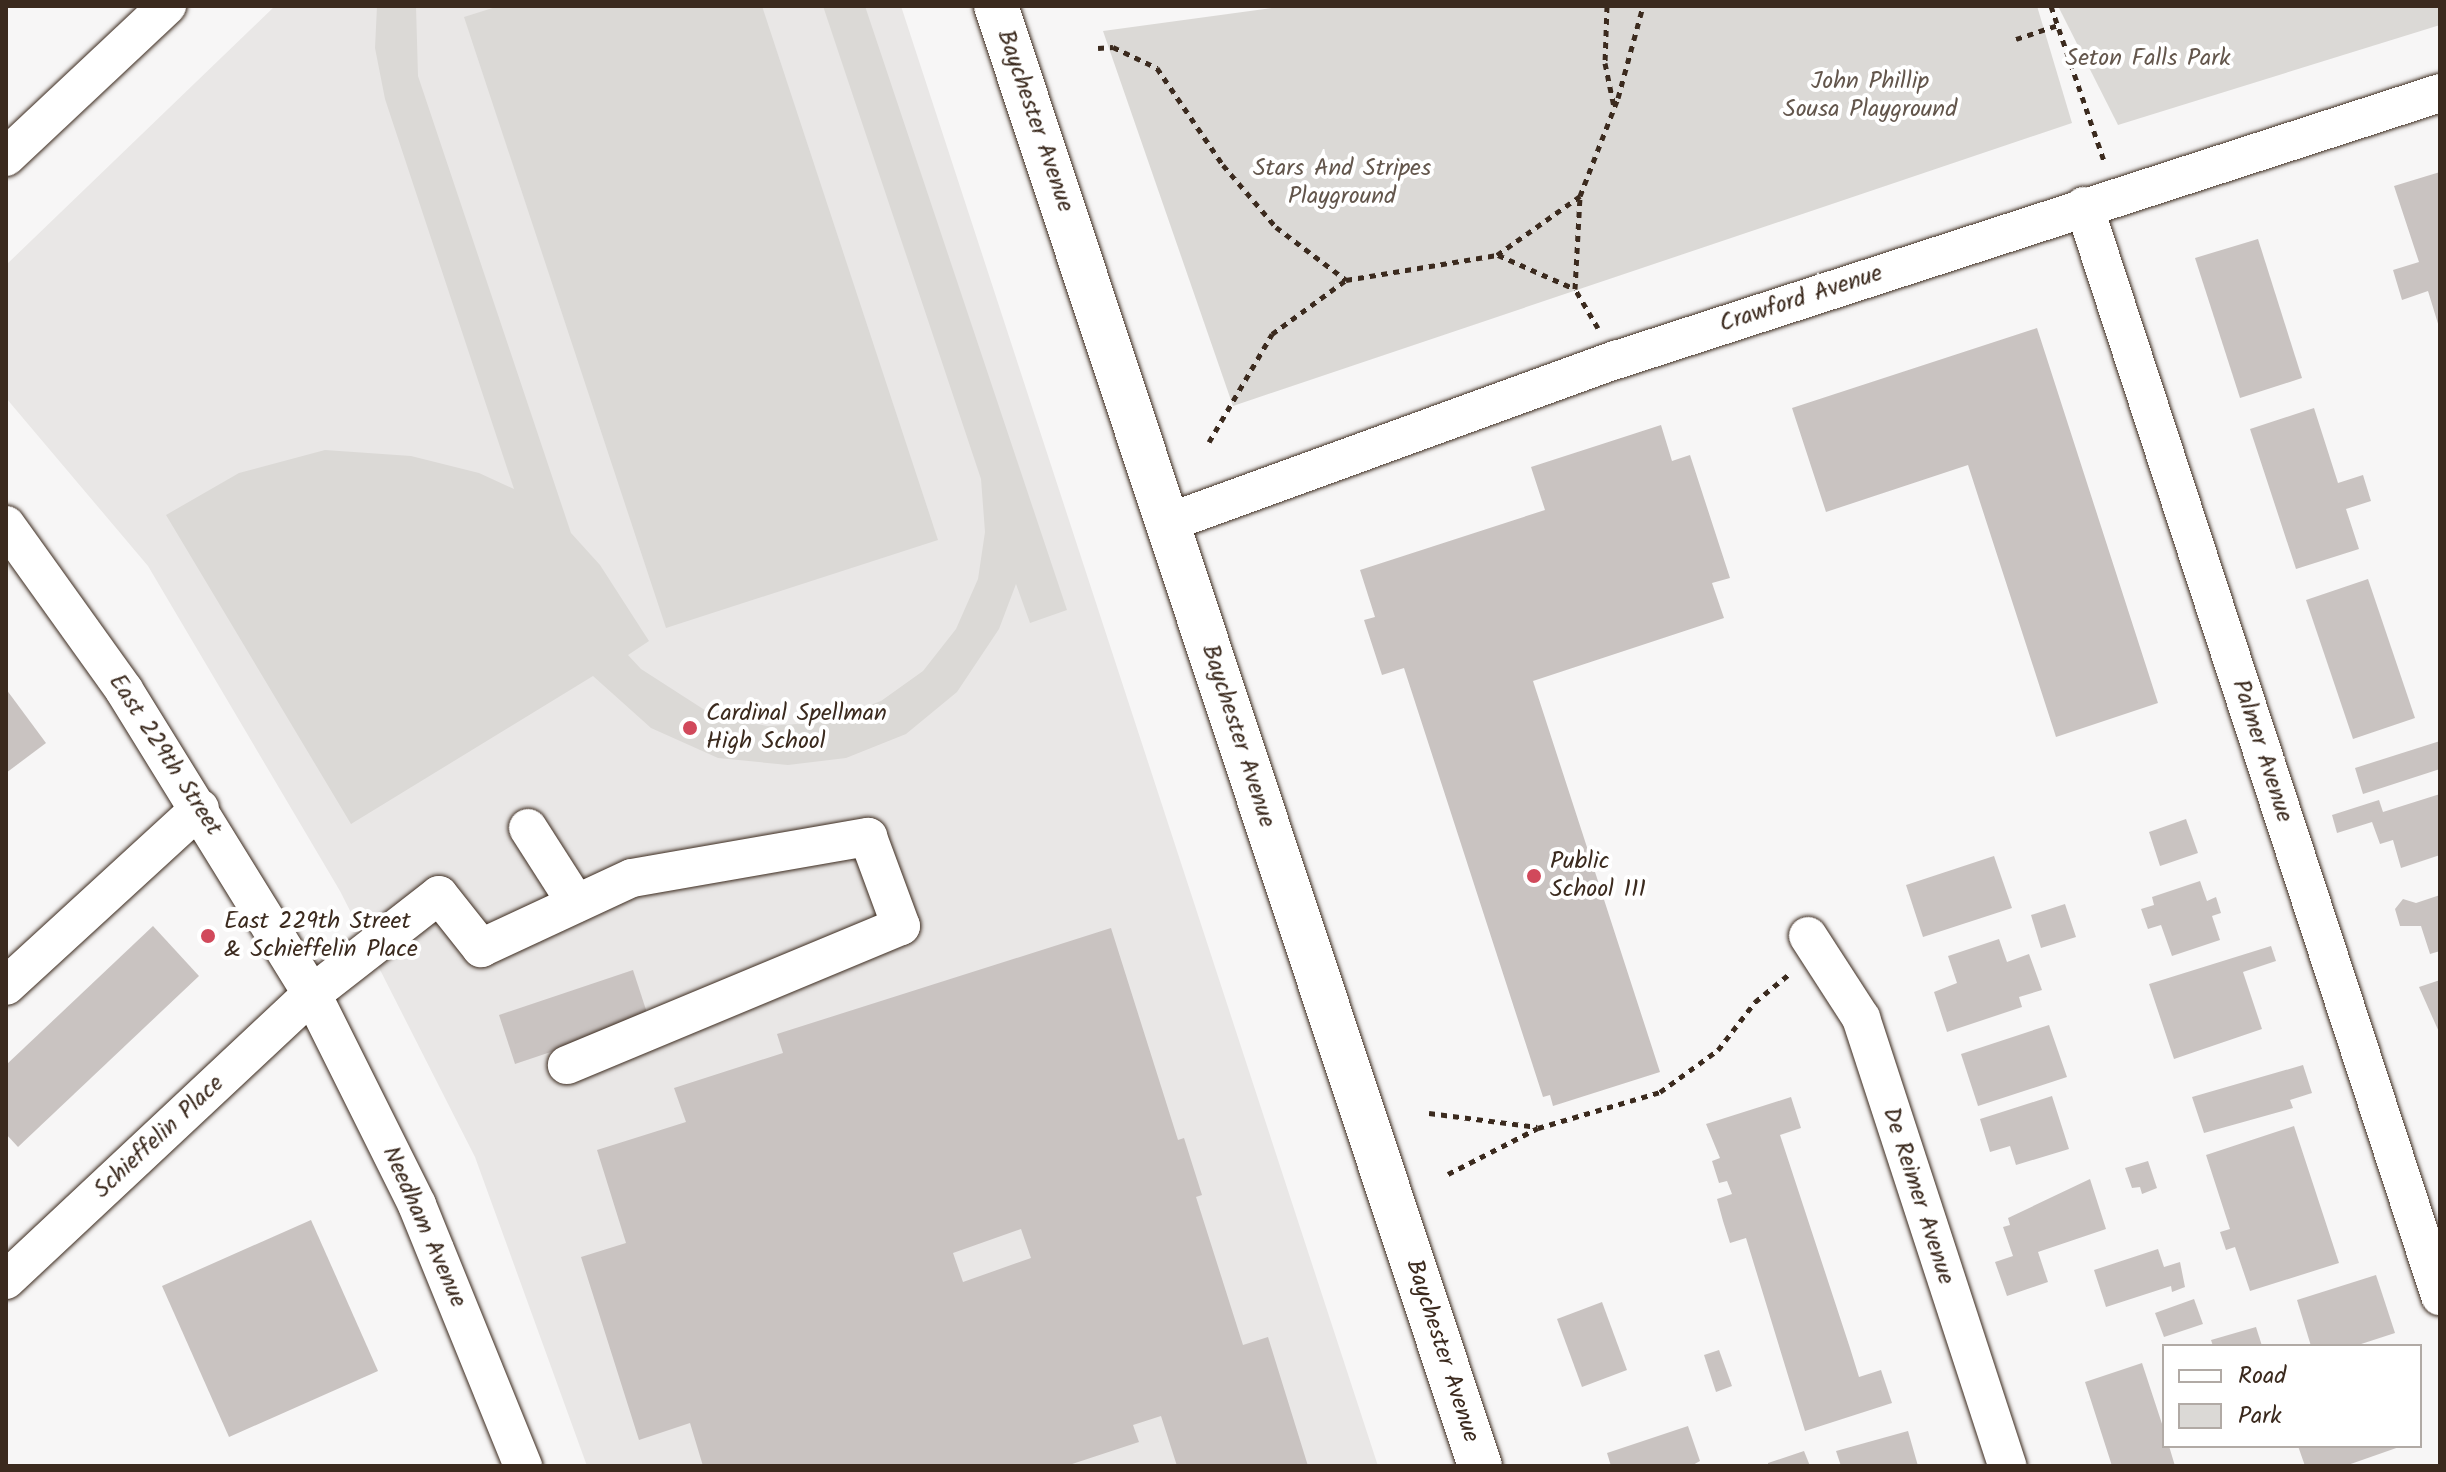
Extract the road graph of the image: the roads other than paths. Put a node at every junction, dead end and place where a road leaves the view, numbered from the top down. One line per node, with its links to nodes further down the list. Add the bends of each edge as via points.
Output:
1 (167, 6): 4 (street)
2 (996, 6): 6 (main road, Baychester Avenue)
3 (2440, 93): 5 (street, Crawford Avenue)
4 (6, 157)
5 (2101, 203): 6 (street, Crawford Avenue, via 1616,360); 16 (street, Palmer Avenue)
6 (1167, 523): 18 (main road, Baychester Avenue)
7 (6, 525): 8 (street, East 229th Street)
8 (200, 808): 12 (street); 13 (street, East 229th Street)
9 (528, 828): 10 (street)
10 (576, 903): 13 (street, Schieffelin Place, via 481,948 439,895); 14 (street, via 632,878 868,837 901,926)
11 (1813, 943): 19 (street, De Reimer Avenue, via 1861,1018)
12 (6, 986)
13 (312, 994): 15 (street, Schieffelin Place); 17 (street, Needham Avenue, via 417,1205)
14 (567, 1065)
15 (12, 1261)
16 (2440, 1296)
17 (523, 1466)
18 (1480, 1466)
19 (2007, 1466)

